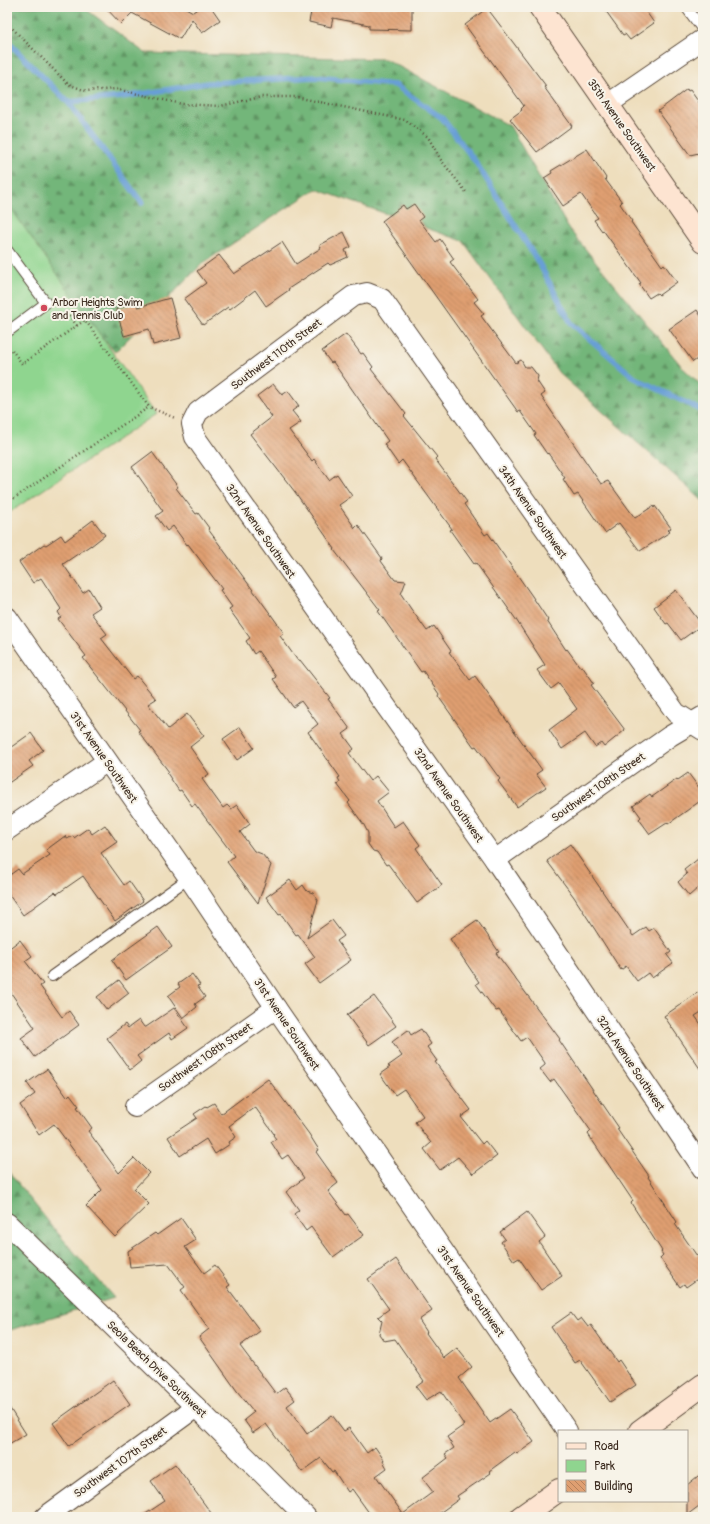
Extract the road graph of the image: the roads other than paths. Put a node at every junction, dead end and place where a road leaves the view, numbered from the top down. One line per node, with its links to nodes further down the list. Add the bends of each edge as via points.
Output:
1 (540, 7): 5 (street, 35th Avenue Southwest)
2 (686, 7): 3 (lane)
3 (703, 30)
4 (703, 38): 5 (street)
5 (608, 104): 6 (street, 35th Avenue Southwest)
6 (703, 242)
7 (7, 250): 9 (lane, via 46,303 10,330)
8 (366, 293): 10 (street, Southwest 110th Street, via 347,300 198,412); 12 (street, 34th Avenue Southwest, via 382,299 676,713)
9 (7, 326)
10 (192, 424): 15 (street, 32nd Avenue Southwest, via 195,437)
11 (7, 617): 13 (street, 31st Avenue Southwest)
12 (699, 723): 15 (street, Southwest 108th Street, via 670,736)
13 (106, 762): 14 (street); 16 (street, 31st Avenue Southwest)
14 (7, 830)
15 (495, 860): 20 (street, 32nd Avenue Southwest)
16 (189, 878): 17 (lane); 18 (street, 31st Avenue Southwest)
17 (52, 976)
18 (276, 1008): 19 (street, Southwest 108th Street); 24 (street, 31st Avenue Southwest)
19 (135, 1107)
20 (703, 1169)
21 (7, 1222): 23 (street, Seola Beach Drive Southwest)
22 (703, 1385): 25 (street)
23 (196, 1407): 27 (street, Southwest 107th Street); 28 (street, Seola Beach Drive Southwest)
24 (566, 1430)
25 (641, 1430)
26 (558, 1491): 29 (street)
27 (44, 1517)
28 (306, 1517)
29 (521, 1517)

